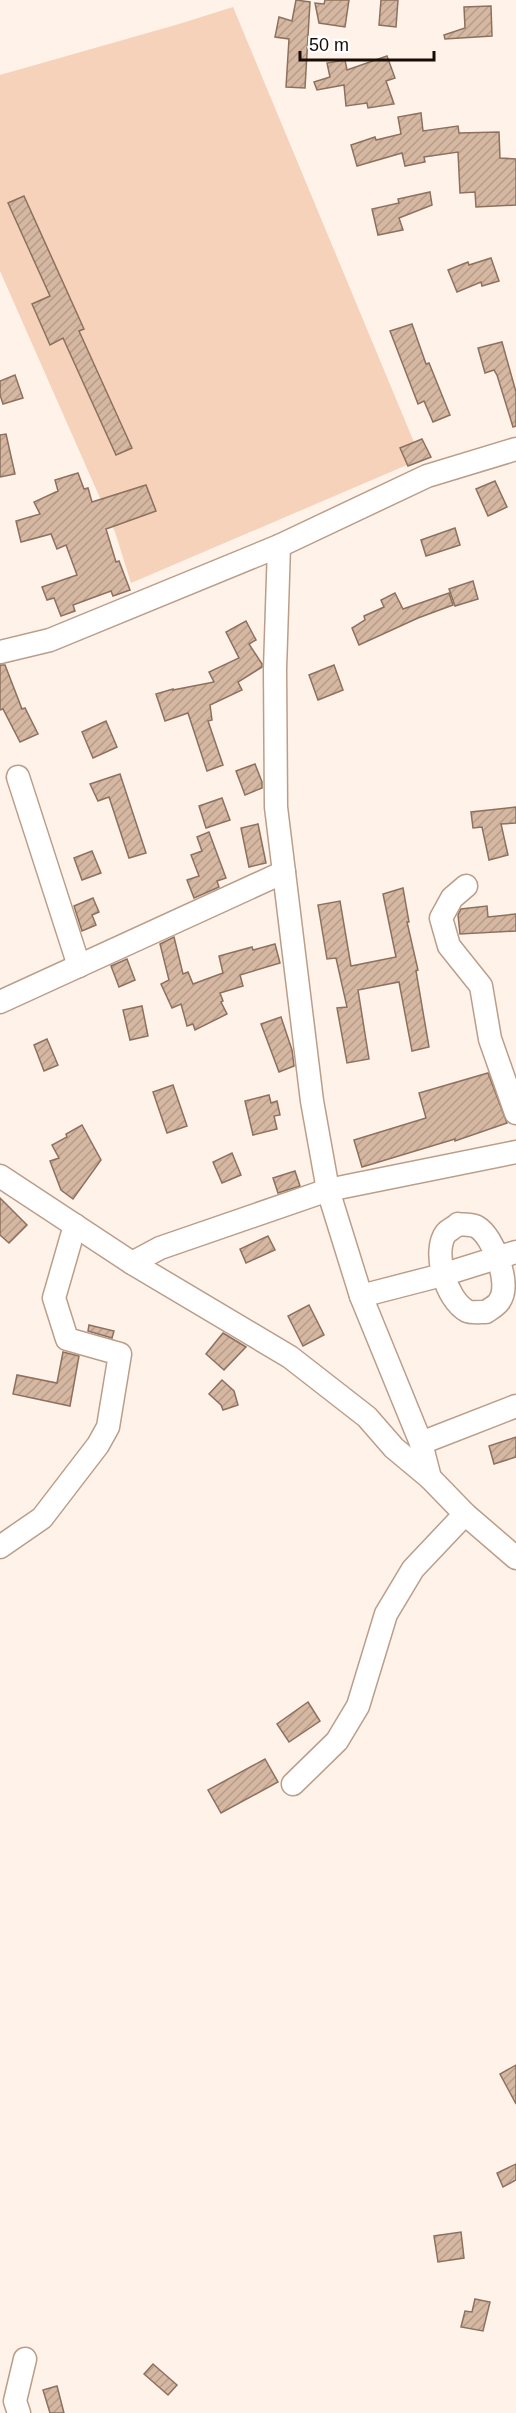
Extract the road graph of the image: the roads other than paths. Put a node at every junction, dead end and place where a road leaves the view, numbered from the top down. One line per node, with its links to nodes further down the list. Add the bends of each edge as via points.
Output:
1 (516, 449): 2 (street, via 427,476)
2 (279, 546): 3 (street, via 50,640); 5 (street, via 276,807)
3 (0, 652)
4 (18, 777): 7 (street)
5 (284, 872): 7 (street); 12 (street, via 312,1101)
6 (466, 886): 9 (street, via 452,898 441,918 449,946 480,986 490,1039)
7 (80, 966): 8 (street)
8 (0, 1002)
9 (516, 1113)
10 (516, 1152): 12 (street)
11 (0, 1176): 13 (street)
12 (328, 1190): 15 (street, via 160,1248); 17 (street)
13 (75, 1225): 15 (street); 22 (street, via 54,1298 67,1340 120,1354 108,1426 42,1518)
14 (507, 1255): 16 (street); 16 (street, via 476,1226 458,1224 446,1234 441,1249); 16 (street, via 501,1300 486,1312 467,1311 454,1298)
15 (132, 1263): 20 (street, via 290,1357 367,1417 394,1448)
16 (442, 1275): 17 (street)
17 (361, 1296): 19 (street)
18 (516, 1406): 19 (street)
19 (421, 1443): 20 (street)
20 (430, 1478): 21 (street)
21 (465, 1514): 23 (street); 24 (street, via 413,1569 386,1614 358,1706 337,1741)
22 (0, 1547)
23 (516, 1558)
24 (293, 1784)
25 (25, 2359): 26 (street, via 15,2401)
26 (19, 2413)

